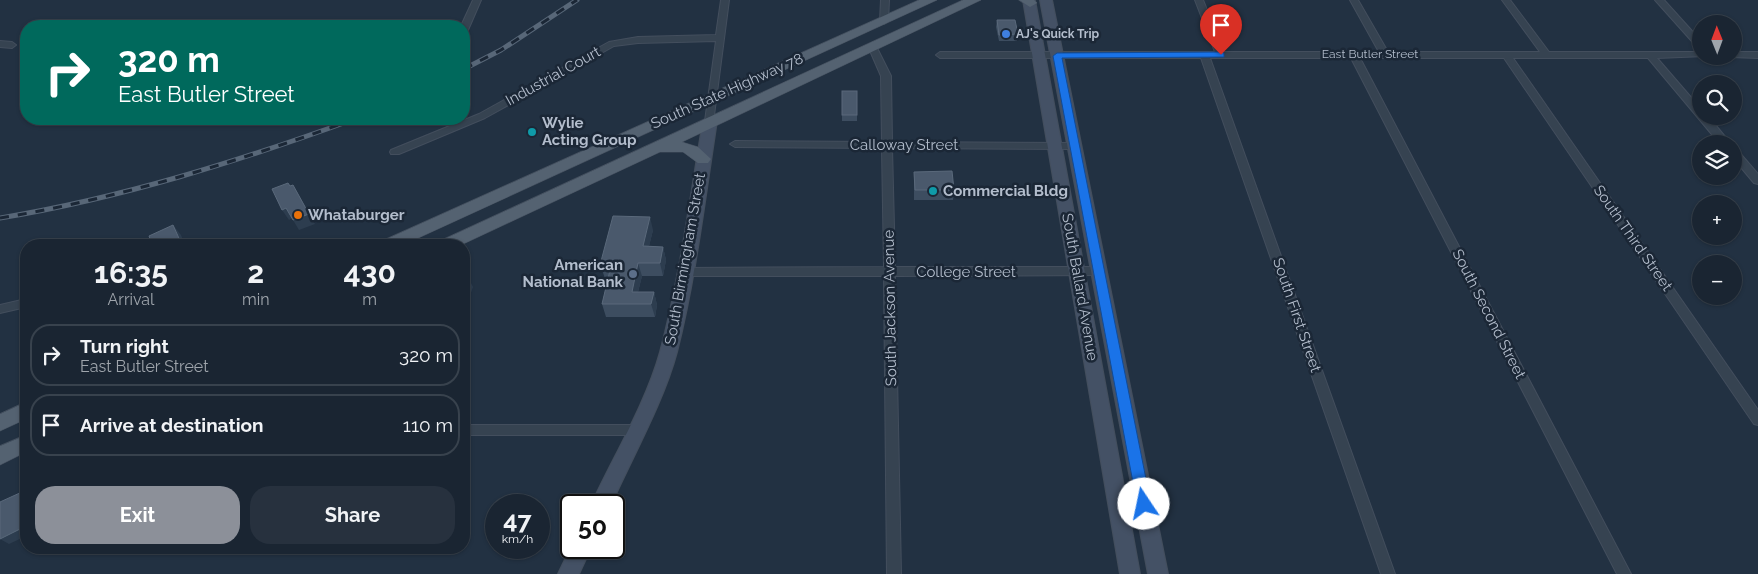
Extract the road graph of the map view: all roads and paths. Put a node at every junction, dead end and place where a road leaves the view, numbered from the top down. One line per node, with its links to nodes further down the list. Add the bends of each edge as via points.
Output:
1 (477, 0): 12 (street)
2 (726, 0): 15 (street, South Birmingham Street)
3 (885, 0): 13 (street)
4 (930, 0): 13 (main road, South State Highway 78)
5 (974, 0): 18 (main road, South State Highway 78)
6 (1046, 0): 30 (main road, South Ballard Avenue)
7 (1199, 0): 24 (street)
8 (1354, 0): 20 (street)
9 (1506, 0): 25 (street)
10 (1659, 0): 14 (street)
11 (1029, 1): 22 (main road, South Ballard Avenue)
12 (468, 20)
13 (884, 21): 32 (main road, South State Highway 78)
14 (1692, 36)
15 (720, 38): 32 (street, South Birmingham Street); 34 (street, Industrial Court, via 631,40 612,44)
16 (0, 44): 17 (street)
17 (12, 44)
18 (872, 46): 35 (main road, South State Highway 78); 40 (street, South Jackson Avenue, via 886,76)
19 (1354, 54): 20 (street, East Butler Street); 24 (street, East Butler Street); 70 (street, South Second Street)
20 (1384, 54): 31 (street, East Butler Street)
21 (940, 55): 22 (street, East Butler Street)
22 (1039, 55): 30 (street, East Butler Street); 41 (main road, South Ballard Avenue)
23 (1205, 55): 24 (street, East Butler Street); 30 (street, East Butler Street); 69 (street, South First Street)
24 (1221, 55)
25 (1546, 55): 26 (street, East Butler Street); 31 (street, East Butler Street)
26 (1650, 55): 27 (street, East Butler Street); 33 (street)
27 (1692, 55)
28 (1742, 55): 29 (street)
29 (1758, 55)
30 (1057, 56): 42 (main road, South Ballard Avenue)
31 (1507, 56): 57 (street, South Third Street)
32 (715, 96): 35 (street, South Birmingham Street); 48 (main road, South State Highway 78)
33 (1692, 103)
34 (470, 121)
35 (710, 121): 43 (main road, South State Highway 78); 45 (main road, South Birmingham Street)
36 (460, 125): 44 (street, Industrial Court)
37 (1710, 125): 38 (street)
38 (1719, 135)
39 (735, 144): 40 (street, Calloway Street)
40 (886, 145): 41 (street, Calloway Street); 53 (street, South Jackson Avenue)
41 (1054, 146): 42 (street, Calloway Street); 50 (main road, South Ballard Avenue)
42 (1073, 146): 51 (main road, South Ballard Avenue)
43 (654, 147): 45 (main road, via 692,148); 49 (main road, South State Highway 78)
44 (395, 152)
45 (703, 159): 52 (main road, South Birmingham Street)
46 (1742, 162): 47 (street)
47 (1758, 181)
48 (408, 239)
49 (459, 239)
50 (1078, 271): 51 (street, College Street); 53 (street, College Street); 65 (main road, South Ballard Avenue)
51 (1098, 271): 66 (main road, South Ballard Avenue)
52 (685, 272): 53 (street, College Street); 60 (main road, South Birmingham Street, via 668,353)
53 (890, 273): 68 (street, South Jackson Avenue)
54 (20, 304): 55 (street)
55 (0, 309)
56 (20, 413): 58 (main road)
57 (1758, 420)
58 (0, 423)
59 (470, 430): 60 (street)
60 (637, 430): 63 (main road, South Birmingham Street)
61 (20, 446): 62 (main road)
62 (0, 456)
63 (607, 494)
64 (576, 559): 67 (street)
65 (1129, 567): 66 (main road)
66 (1156, 567)
67 (568, 574)
68 (894, 574)
69 (1388, 574)
70 (1624, 574)

